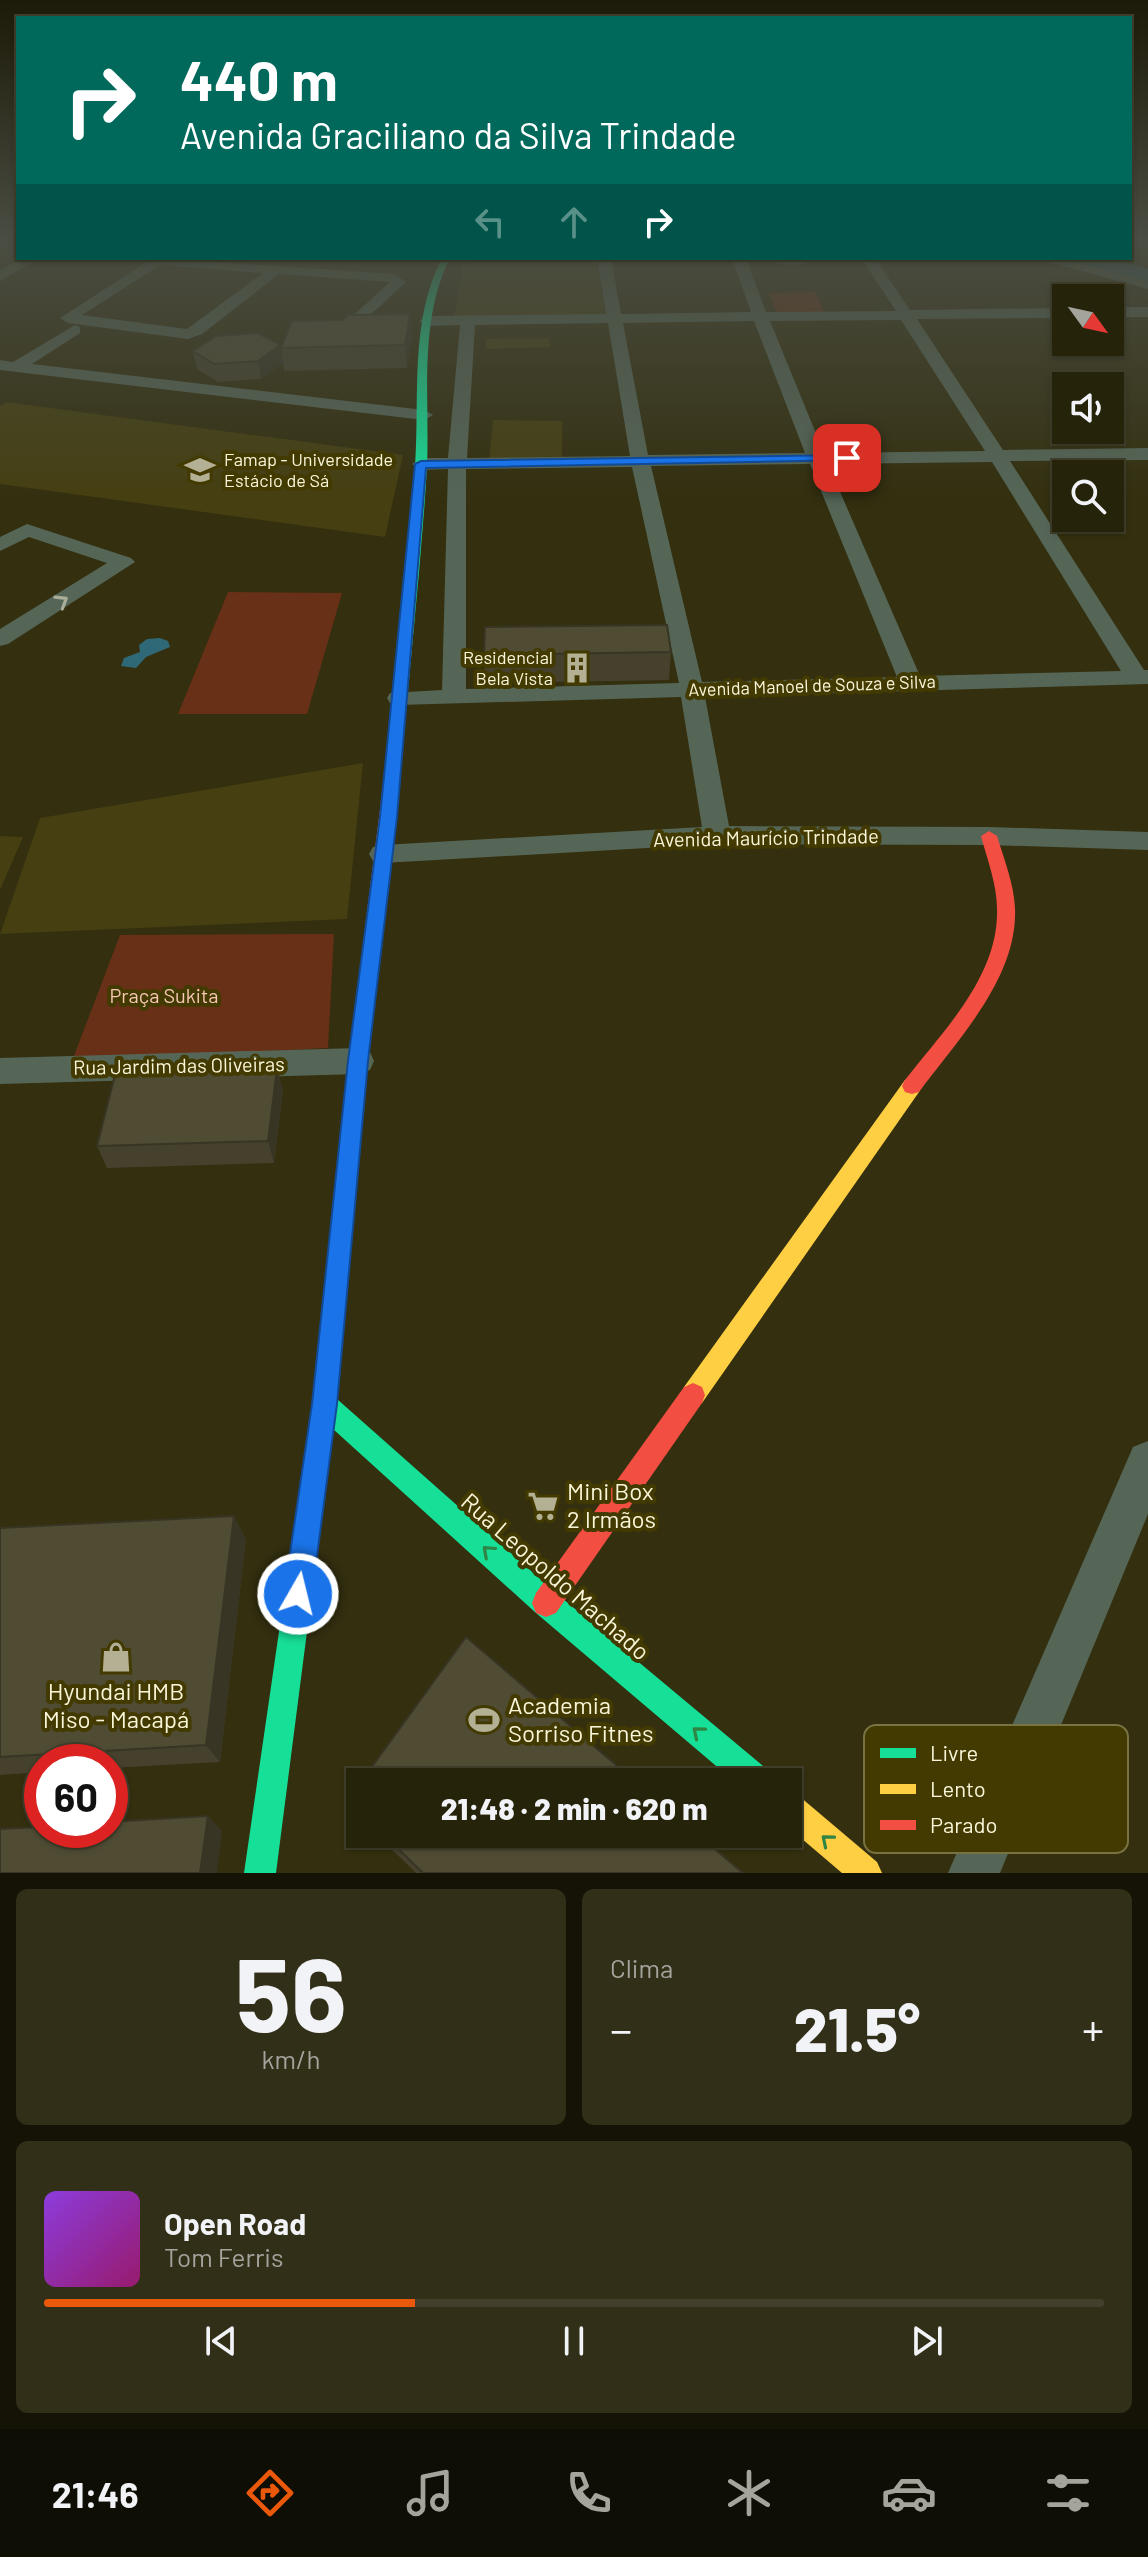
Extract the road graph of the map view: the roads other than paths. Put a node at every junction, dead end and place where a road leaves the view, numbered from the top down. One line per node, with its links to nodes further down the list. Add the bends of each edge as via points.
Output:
1 (70, 325): 9 (street)
2 (88, 325): 3 (street, via 188,334)
3 (204, 325)
4 (427, 325): 10 (main road)
5 (468, 325): 16 (street)
6 (615, 325): 14 (street)
7 (762, 325): 12 (street)
8 (912, 325): 13 (street)
9 (8, 366): 10 (street)
10 (424, 415): 15 (main road)
11 (1148, 454): 13 (street)
12 (816, 458): 13 (street); 14 (street); 20 (street)
13 (999, 458): 19 (street)
14 (640, 461): 16 (street); 21 (street)
15 (421, 464): 16 (street); 23 (main road)
16 (457, 464): 22 (street)
17 (0, 545): 18 (street, one-way to 17, via 124,562 27,530)
18 (0, 639)
19 (1142, 677): 20 (street, Avenida Manoel de Souza e Silva)
20 (911, 683): 21 (street, Avenida Manoel de Souza e Silva)
21 (692, 689): 22 (street, Avenida Manoel de Souza e Silva); 24 (street)
22 (464, 694): 23 (street, Avenida Manoel de Souza e Silva)
23 (399, 698): 27 (main road)
24 (717, 835): 25 (street, Avenida Maurício Trindade); 27 (street, Avenida Maurício Trindade)
25 (989, 836): 26 (street, Avenida Maurício Trindade); 32 (main road, via 1008,920 999,961)
26 (1148, 841)
27 (383, 854): 28 (main road)
28 (358, 1061): 29 (street, Rua Jardim das Oliveiras); 30 (main road)
29 (0, 1071)
30 (324, 1404): 32 (main road, Rua Leopoldo Machado, one-way to 30); 37 (main road)
31 (1148, 1462): 33 (street)
32 (546, 1603): 34 (main road, Rua Leopoldo Machado, one-way to 32)
33 (1037, 1725)
34 (741, 1768)
35 (802, 1819): 38 (main road, one-way to 35)
36 (982, 1853): 39 (street)
37 (260, 1873)
38 (866, 1873)
39 (974, 1873)

